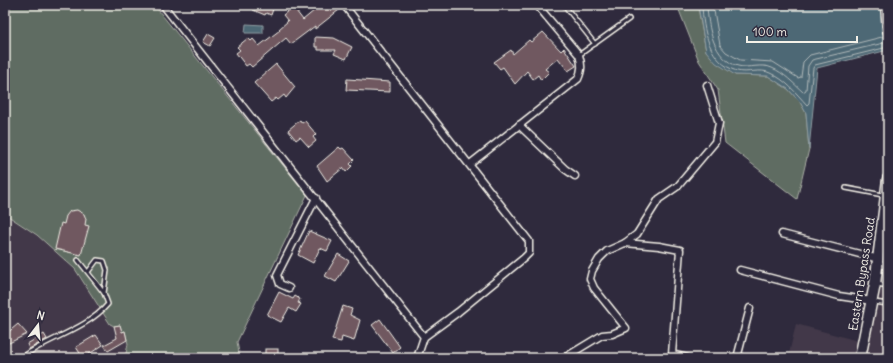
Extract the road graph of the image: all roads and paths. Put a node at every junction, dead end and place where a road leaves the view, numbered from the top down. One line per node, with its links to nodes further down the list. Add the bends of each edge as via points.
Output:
1 (163, 5): 17 (street)
2 (344, 5): 12 (street)
3 (537, 5): 9 (street)
4 (564, 5): 8 (lane)
5 (886, 5): 7 (main road)
6 (629, 18): 8 (lane)
7 (888, 30)
8 (595, 44): 9 (lane)
9 (579, 55): 11 (street, via 582,65 578,79)
10 (706, 85): 19 (street, via 719,123 715,142 678,186 659,199 638,234)
11 (519, 125): 12 (street); 13 (street)
12 (470, 164): 31 (street, via 529,241 529,252)
13 (575, 176)
14 (888, 179): 16 (main road, Eastern Bypass Road)
15 (846, 188): 16 (lane)
16 (887, 193): 21 (main road, Eastern Bypass Road)
17 (316, 198): 26 (street, via 277,275 280,284); 31 (street)
18 (782, 234): 21 (street)
19 (625, 243): 34 (street, via 607,251 599,259 590,279 594,288 626,328 602,335); 35 (street, via 680,250 672,354)
20 (78, 260): 23 (lane)
21 (882, 263): 24 (main road, Eastern Bypass Road)
22 (740, 270): 28 (street, via 839,296)
23 (88, 272): 27 (lane); 27 (lane, via 97,260 104,261 107,270)
24 (875, 284): 25 (lane); 28 (main road, Eastern Bypass Road)
25 (888, 286)
26 (288, 288)
27 (104, 293): 32 (lane, via 108,304 104,310)
28 (872, 301): 29 (lane); 37 (main road, Eastern Bypass Road)
29 (888, 304)
30 (750, 308): 36 (street)
31 (424, 337): 33 (street)
32 (21, 358)
33 (417, 358)
34 (564, 358)
35 (688, 358)
36 (737, 358)
37 (860, 358)

